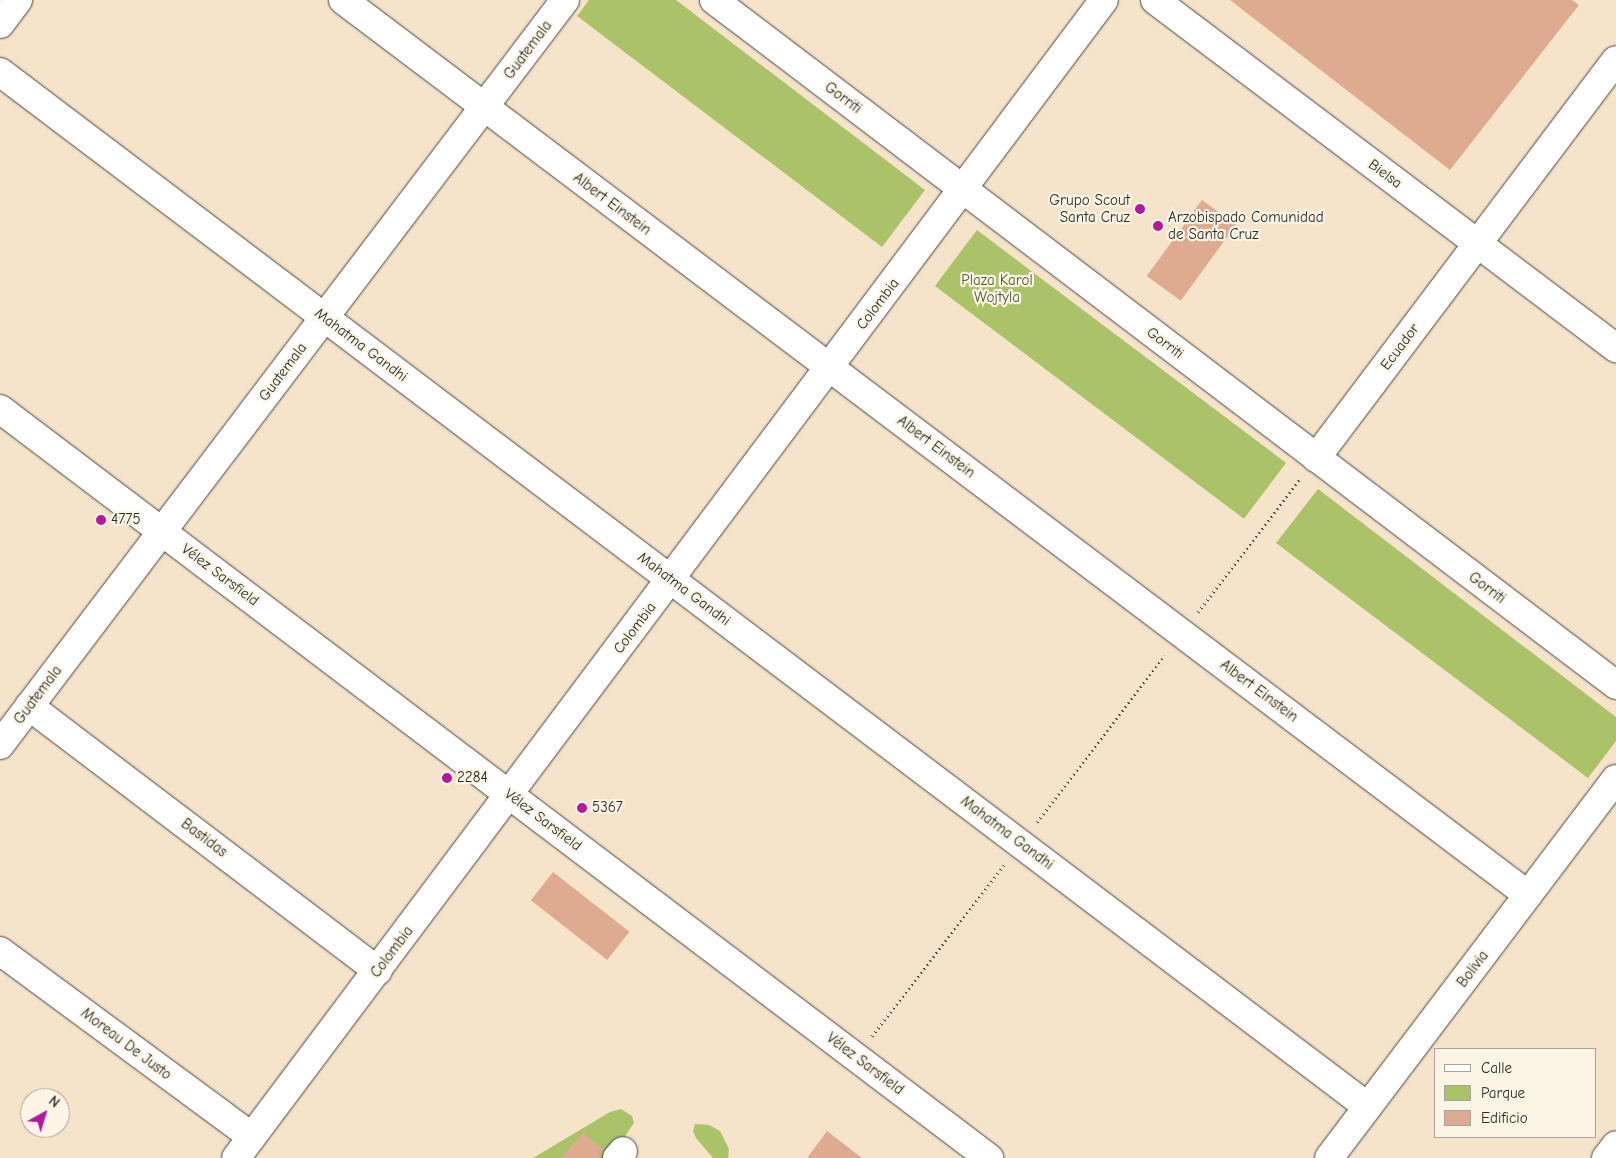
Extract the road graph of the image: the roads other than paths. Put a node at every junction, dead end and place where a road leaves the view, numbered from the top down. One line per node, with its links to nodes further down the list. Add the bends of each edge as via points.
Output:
1 (18, 0): 7 (street)
2 (343, 0): 10 (street, Albert Einstein)
3 (565, 0): 10 (street, Guatemala)
4 (714, 0): 11 (street, Gorriti)
5 (1104, 0): 11 (street, Colombia)
6 (1155, 0): 12 (street, Bielsa)
7 (0, 24)
8 (1616, 60): 12 (street, Ecuador)
9 (0, 72): 13 (street, Mahatma Gandhi)
10 (484, 107): 13 (street, Guatemala); 15 (street, Albert Einstein)
11 (963, 189): 15 (street, Colombia); 17 (street, Gorriti)
12 (1478, 244): 14 (street, Bielsa); 17 (street, Ecuador)
13 (325, 317): 18 (street, Guatemala); 19 (street, Mahatma Gandhi)
14 (1616, 348)
15 (830, 367): 19 (street, Colombia); 25 (street, Albert Einstein)
16 (0, 409): 18 (street, Vélez Sarsfield)
17 (1316, 458): 20 (street, Gorriti)
18 (162, 532): 21 (street, Guatemala); 24 (street, Vélez Sarsfield)
19 (672, 580): 24 (street, Colombia); 28 (street, Mahatma Gandhi)
20 (1616, 685)
21 (29, 706): 22 (street, Guatemala); 27 (street, Bastidas)
22 (0, 745)
23 (1616, 779): 25 (street, Bolivia)
24 (511, 796): 27 (street, Colombia); 31 (street, Vélez Sarsfield)
25 (1528, 895): 28 (street, Bolivia)
26 (0, 950): 30 (street, Moreau De Justo)
27 (378, 971): 30 (street, Colombia)
28 (1368, 1106): 32 (street, Bolivia)
29 (1616, 1145): 33 (street)
30 (244, 1148)
31 (989, 1158)
32 (1329, 1158)
33 (1606, 1158)

